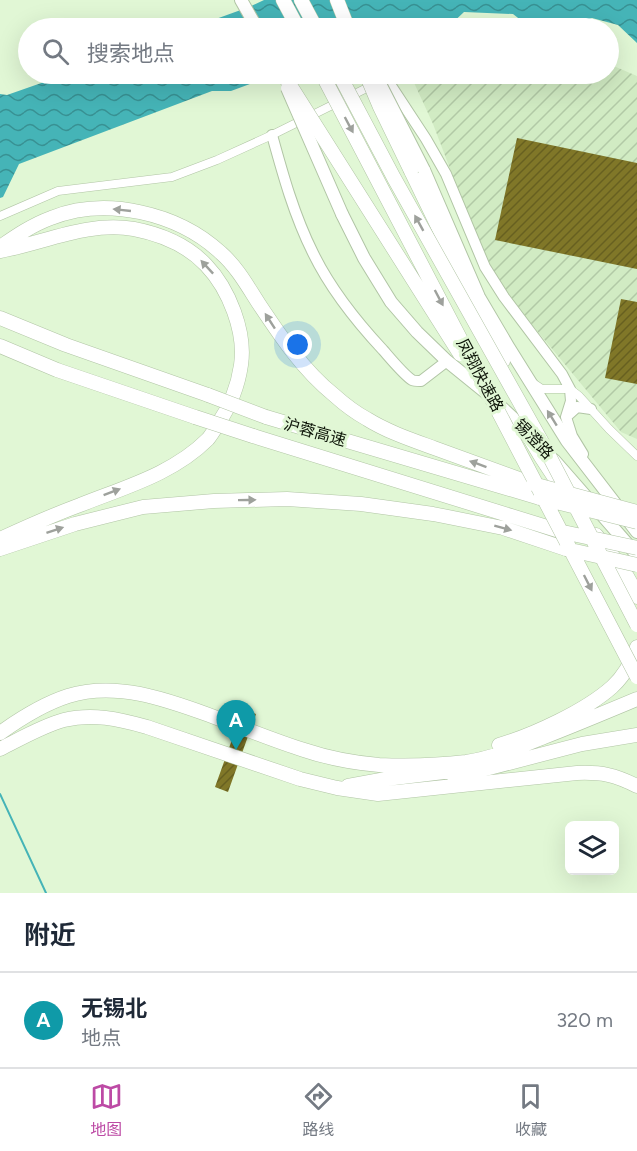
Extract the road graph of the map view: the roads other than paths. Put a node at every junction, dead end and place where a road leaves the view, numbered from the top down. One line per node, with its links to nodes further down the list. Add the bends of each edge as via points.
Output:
1 (241, 0): 5 (main road)
2 (283, 0): 6 (highway)
3 (301, 0): 7 (highway)
4 (338, 0): 8 (highway)
5 (251, 18)
6 (293, 18)
7 (311, 18)
8 (346, 18)
9 (285, 84): 22 (main road, 锡澄路, bridge, via 364,258 391,302)
10 (288, 84): 29 (highway, bridge)
11 (327, 84): 29 (highway, 凤翔快速路, one-way to 29, bridge)
12 (344, 84): 28 (highway, 凤翔快速路, one-way to 12, bridge)
13 (369, 84): 17 (street)
14 (370, 84): 28 (highway, bridge)
15 (390, 84): 23 (main road, 锡澄路, bridge, via 479,297)
16 (392, 84): 24 (main road, via 446,174 485,267)
17 (272, 135): 18 (street, via 172,177 58,191); 22 (main road, via 295,210 314,254 362,327 413,380 421,381)
18 (0, 216)
19 (0, 249): 32 (highway, one-way to 19, bridge, via 532,484 367,420 303,366 222,253 173,222 144,213 81,210 24,230); 35 (highway, one-way to 19, via 145,480 191,455 226,413 242,363 234,310 222,284 205,264 159,235 123,228 89,229)
20 (0, 318): 33 (highway, 沪蓉高速, bridge, via 266,417 540,498)
21 (0, 346): 36 (highway, 沪蓉高速, bridge, via 57,370 253,436 563,532)
22 (447, 362): 27 (main road, 锡澄路)
23 (529, 381): 24 (street, via 542,389); 31 (main road, 锡澄路, one-way to 23)
24 (570, 389): 25 (street); 26 (main road)
25 (591, 409): 26 (main road, via 577,407); 30 (street)
26 (566, 417): 31 (main road, via 572,436)
27 (523, 427): 38 (main road, 锡澄路); 40 (highway, via 561,488 626,575)
28 (543, 444): 41 (highway, 凤翔快速路, bridge)
29 (518, 447): 43 (highway, 凤翔快速路, one-way to 43, bridge)
30 (637, 456)
31 (606, 492): 34 (main road, 锡澄路)
32 (637, 512)
33 (637, 522)
34 (637, 532)
35 (0, 539)
36 (637, 548)
37 (0, 549): 39 (highway, one-way to 39, bridge, via 143,507 287,499 433,514 503,528 566,549)
38 (637, 555)
39 (637, 565)
40 (637, 597)
41 (637, 625)
42 (637, 647): 49 (highway, via 613,686 579,710)
43 (637, 677)
44 (637, 699): 49 (highway)
45 (637, 709): 49 (highway)
46 (0, 733): 51 (highway, via 29,713 69,695 120,691 173,702 342,760 381,765 423,764 484,749)
47 (29, 735): 50 (highway); 52 (highway); 54 (highway, via 63,720 110,718)
48 (637, 735): 49 (highway, via 582,744)
49 (558, 736): 51 (highway); 51 (highway)
50 (0, 749)
51 (524, 749): 54 (highway, via 470,773 386,779)
52 (0, 755)
53 (637, 786): 54 (highway, via 595,772 378,794)
54 (337, 789)

